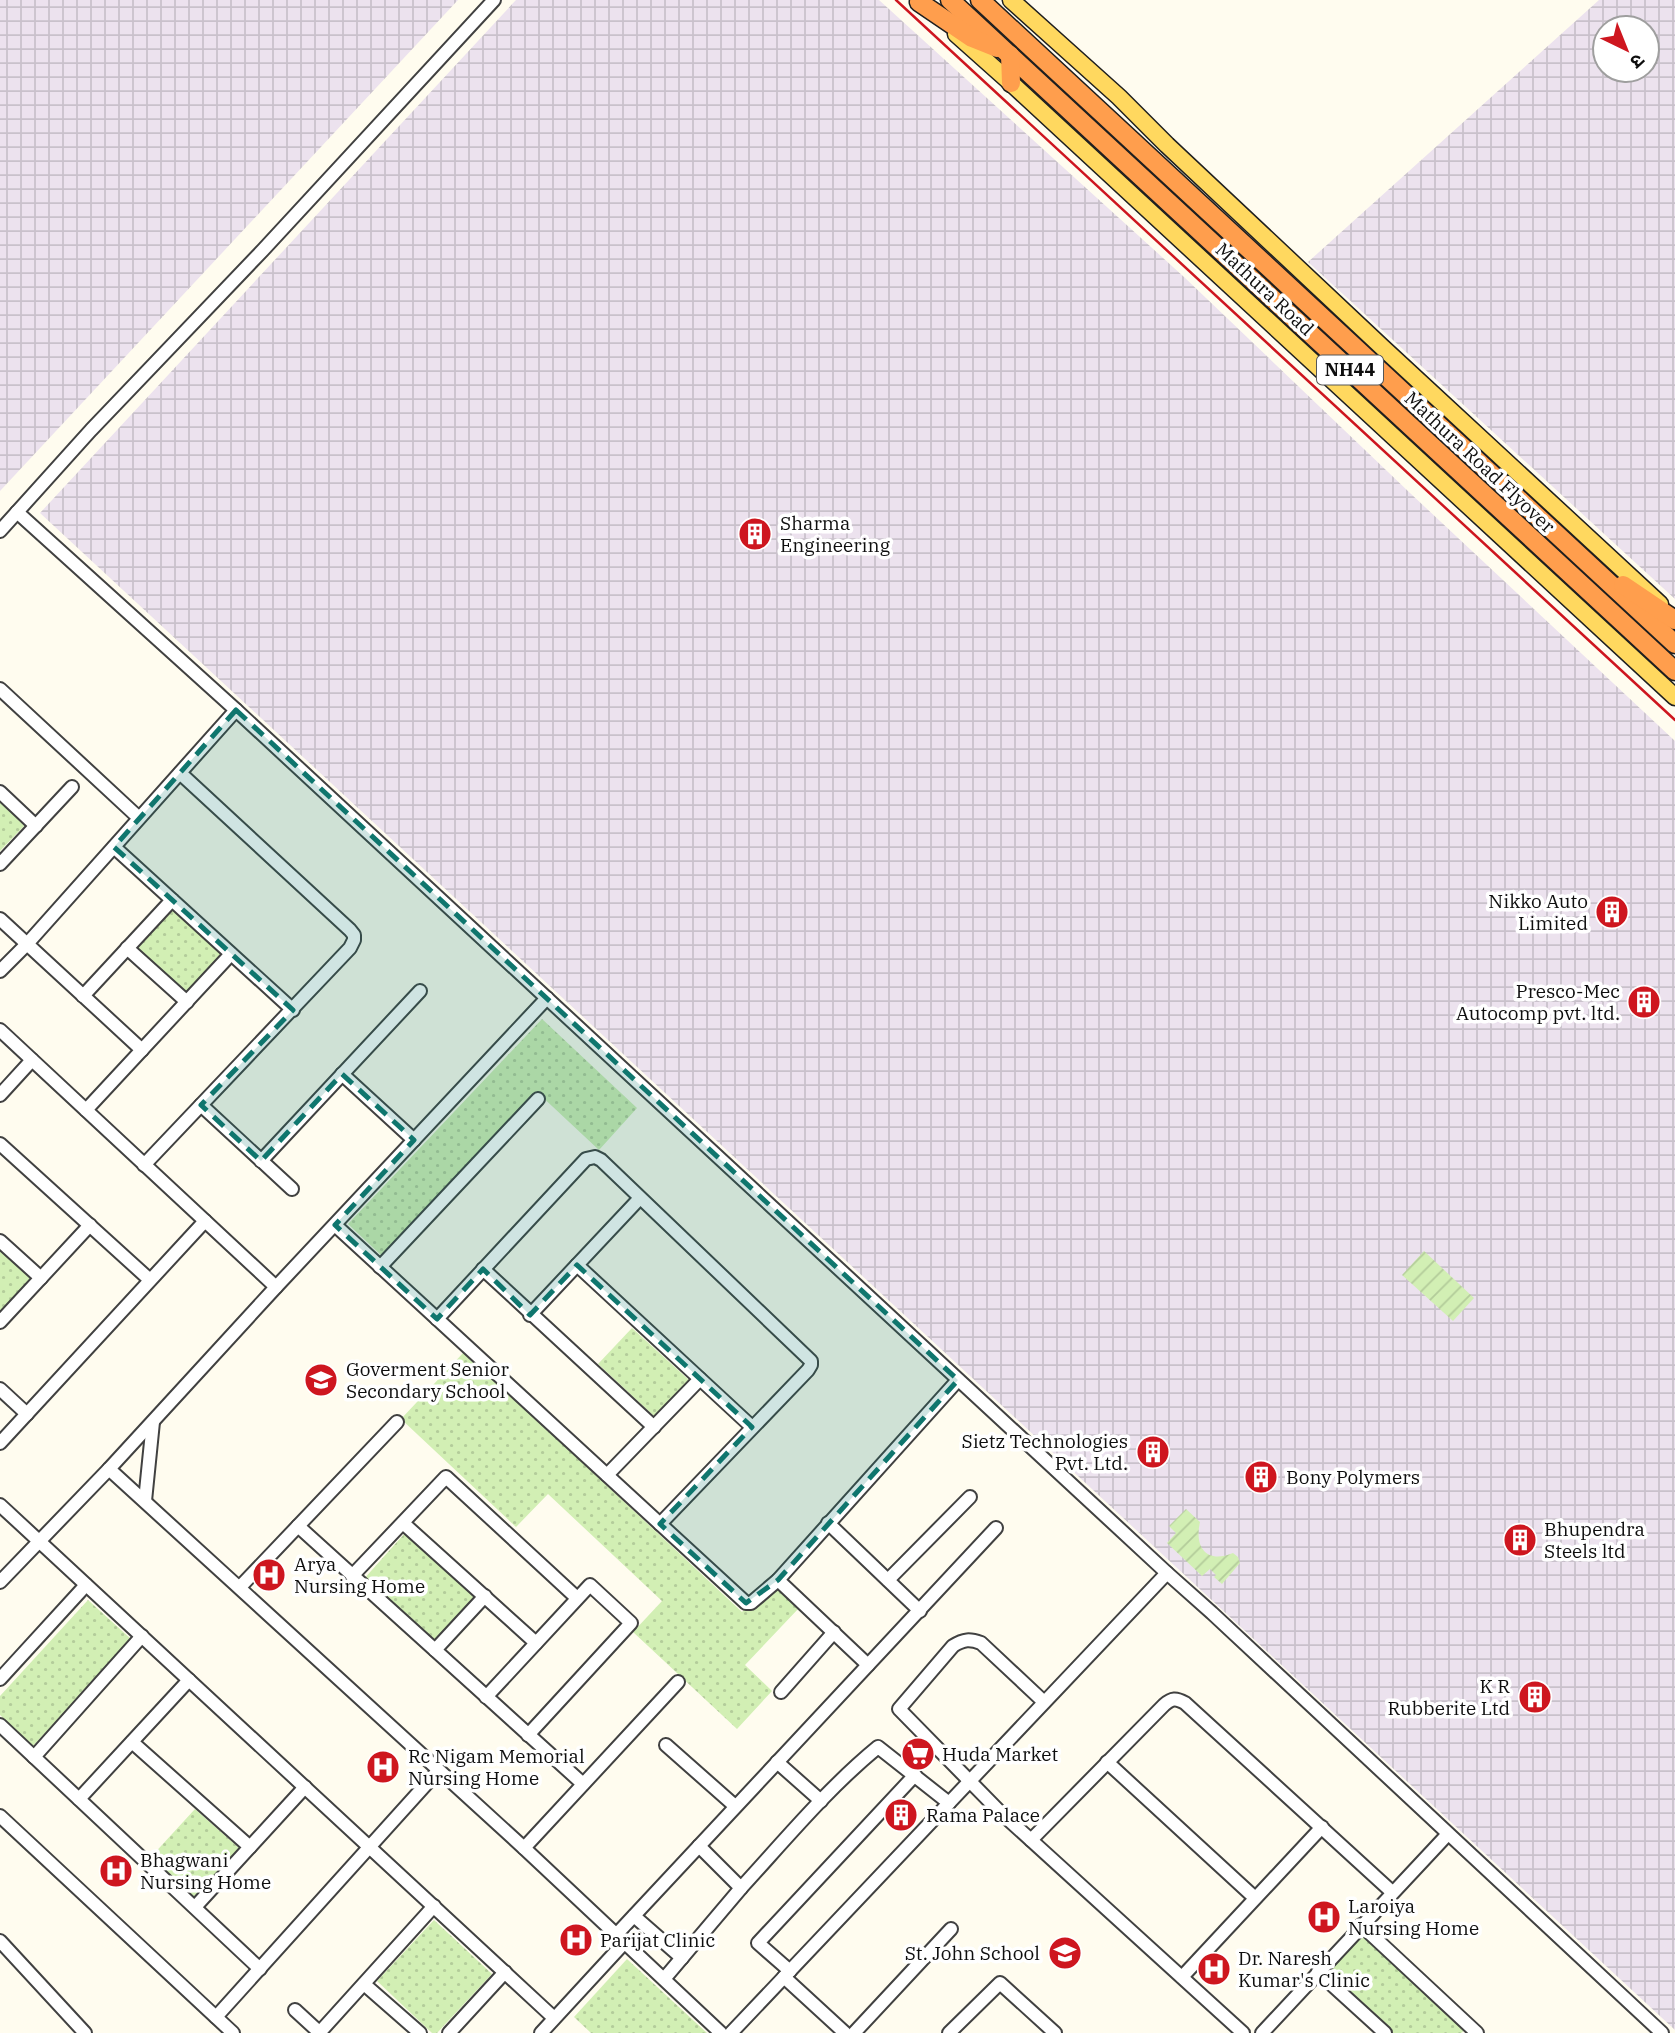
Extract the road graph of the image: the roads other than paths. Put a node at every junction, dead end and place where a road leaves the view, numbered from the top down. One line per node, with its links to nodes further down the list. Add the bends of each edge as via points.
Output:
1 (494, 0): 8 (street)
2 (950, 0): 6 (highway, NH44)
3 (980, 0): 10 (highway, Mathura Road / NH44)
4 (1011, 0): 11 (main road, Mathura Road)
5 (918, 1): 6 (highway, via 972,38); 7 (main road, Mathura Road)
6 (1007, 53): 7 (highway); 13 (highway, Mathura Road Flyover / NH44)
7 (1011, 83): 15 (main road, Mathura Road)
8 (17, 512): 9 (street); 16 (street)
9 (0, 531)
10 (1590, 566): 11 (highway); 12 (highway, NH44)
11 (1675, 618)
12 (1675, 644)
13 (1675, 671)
14 (0, 689): 20 (street)
15 (1675, 697)
16 (236, 710): 17 (street); 32 (street)
17 (180, 773): 20 (street); 34 (street, via 354,934 350,948)
18 (72, 787): 21 (street)
19 (0, 792): 21 (street)
20 (139, 818): 22 (street)
21 (36, 826): 23 (street)
22 (114, 847): 24 (street); 26 (street)
23 (0, 864)
24 (172, 900): 27 (street); 28 (street)
25 (0, 919): 26 (street)
26 (27, 944): 29 (street); 31 (street)
27 (127, 948): 31 (street); 33 (street)
28 (231, 954): 33 (street); 34 (street)
29 (0, 971)
30 (420, 991): 38 (street)
31 (83, 996): 36 (street)
32 (547, 998): 43 (street); 63 (street)
33 (187, 1002): 36 (street)
34 (293, 1010): 41 (street)
35 (0, 1030): 37 (street)
36 (142, 1050): 42 (street)
37 (32, 1060): 39 (street); 42 (street)
38 (342, 1074): 43 (street); 45 (street)
39 (0, 1095)
40 (538, 1099): 54 (street)
41 (201, 1105): 45 (street); 46 (street)
42 (86, 1110): 46 (street)
43 (414, 1140): 51 (street)
44 (0, 1144): 50 (street)
45 (261, 1161): 47 (street)
46 (144, 1165): 49 (street)
47 (292, 1189)
48 (640, 1198): 53 (street); 55 (street, via 591,1156); 69 (street, via 811,1361 808,1370)
49 (205, 1221): 57 (street); 58 (street)
50 (90, 1225): 56 (street); 57 (street)
51 (334, 1225): 54 (street); 58 (street)
52 (0, 1241): 56 (street)
53 (577, 1265): 59 (street); 62 (street)
54 (380, 1267): 60 (street)
55 (483, 1269): 59 (street); 60 (street)
56 (41, 1278): 61 (street)
57 (150, 1280): 65 (street)
58 (276, 1287): 66 (street)
59 (530, 1315): 68 (street)
60 (437, 1319): 72 (street)
61 (0, 1322)
62 (700, 1379): 68 (street); 69 (street)
63 (958, 1380): 77 (street); 82 (street)
64 (0, 1389): 65 (street)
65 (27, 1414): 70 (street)
66 (153, 1422): 71 (street); 74 (street)
67 (397, 1422): 79 (street)
68 (654, 1427): 72 (street)
69 (752, 1427): 78 (street)
70 (0, 1443)
71 (109, 1469): 74 (street); 81 (street)
72 (607, 1475): 78 (street)
73 (970, 1497): 85 (street)
74 (145, 1501): 88 (street)
75 (0, 1505): 81 (street)
76 (403, 1523): 83 (street); 89 (street); 90 (street, via 446,1477)
77 (828, 1523): 84 (street); 85 (street)
78 (660, 1524): 84 (street, via 746,1603)
79 (298, 1526): 83 (street); 88 (street)
80 (996, 1528): 91 (street)
81 (38, 1541): 86 (street); 87 (street)
82 (1167, 1573): 102 (street); 121 (street)
83 (352, 1576): 95 (street)
84 (778, 1580): 92 (street)
85 (887, 1580): 91 (street)
86 (0, 1582)
87 (86, 1585): 93 (street); 97 (street)
88 (240, 1587): 110 (street)
89 (485, 1596): 94 (street); 95 (street)
90 (577, 1598): 94 (street); 104 (street, via 590,1585 631,1623)
91 (920, 1611): 96 (street)
92 (834, 1633): 96 (street); 100 (street)
93 (142, 1636): 98 (street); 107 (street)
94 (536, 1643): 101 (street)
95 (435, 1650): 101 (street)
96 (868, 1665): 108 (street)
97 (0, 1679)
98 (189, 1680): 105 (street); 114 (street)
99 (678, 1682): 113 (street)
100 (781, 1692)
101 (486, 1697): 104 (street)
102 (1044, 1703): 112 (street); 112 (street, via 981,1643 970,1639 954,1646 899,1709)
103 (0, 1725): 107 (street)
104 (528, 1735): 113 (street)
105 (132, 1742): 115 (street); 124 (street)
106 (666, 1745): 118 (street)
107 (34, 1757): 115 (street)
108 (777, 1762): 116 (street); 118 (street)
109 (1107, 1762): 120 (street, via 1170,1699 1177,1698); 122 (street); 129 (street)
110 (438, 1771): 125 (street); 126 (street)
111 (915, 1775): 116 (street, via 878,1747); 117 (street); 141 (street, via 758,1943)
112 (971, 1781): 117 (street); 122 (street)
113 (583, 1784): 126 (street)
114 (305, 1787): 124 (street); 125 (street)
115 (79, 1799): 131 (street)
116 (821, 1801): 127 (street)
117 (949, 1803): 141 (street)
118 (735, 1806): 123 (street)
119 (0, 1816): 146 (street)
120 (1322, 1827): 128 (street); 129 (street)
121 (1448, 1834): 128 (street); 164 (street)
122 (1031, 1840): 142 (street)
123 (699, 1846): 127 (street); 132 (street)
124 (250, 1847): 131 (street)
125 (370, 1847): 130 (street); 138 (street)
126 (524, 1848): 135 (street)
127 (741, 1888): 137 (street)
128 (1392, 1892): 133 (street)
129 (1255, 1898): 142 (street)
130 (433, 1906): 139 (street); 144 (street)
131 (195, 1907): 138 (street)
132 (634, 1916): 135 (street); 137 (street)
133 (1361, 1925): 140 (street); 148 (street)
134 (951, 1928): 158 (street)
135 (619, 1939): 143 (street); 147 (street)
136 (0, 1941): 149 (street)
137 (682, 1958): 143 (street)
138 (260, 1969): 146 (street)
139 (505, 1972): 147 (street); 153 (street)
140 (1318, 1972): 162 (street); 163 (street)
141 (787, 1974): 156 (street); 157 (street)
142 (1182, 1977): 161 (street)
143 (664, 1979): 155 (street)
144 (364, 1984): 151 (street); 152 (street)
145 (295, 2010): 151 (street)
146 (216, 2017): 150 (street)
147 (554, 2018): 154 (street)
148 (1473, 2032)
149 (85, 2033)
150 (233, 2033)
151 (320, 2033)
152 (420, 2033)
153 (449, 2033)
154 (541, 2033)
155 (721, 2033)
156 (731, 2033)
157 (845, 2033)
158 (853, 2033)
159 (949, 2033): 160 (street, via 1000,1983)
160 (1055, 2033)
161 (1243, 2033)
162 (1262, 2033)
163 (1385, 2033)
164 (1662, 2033)

